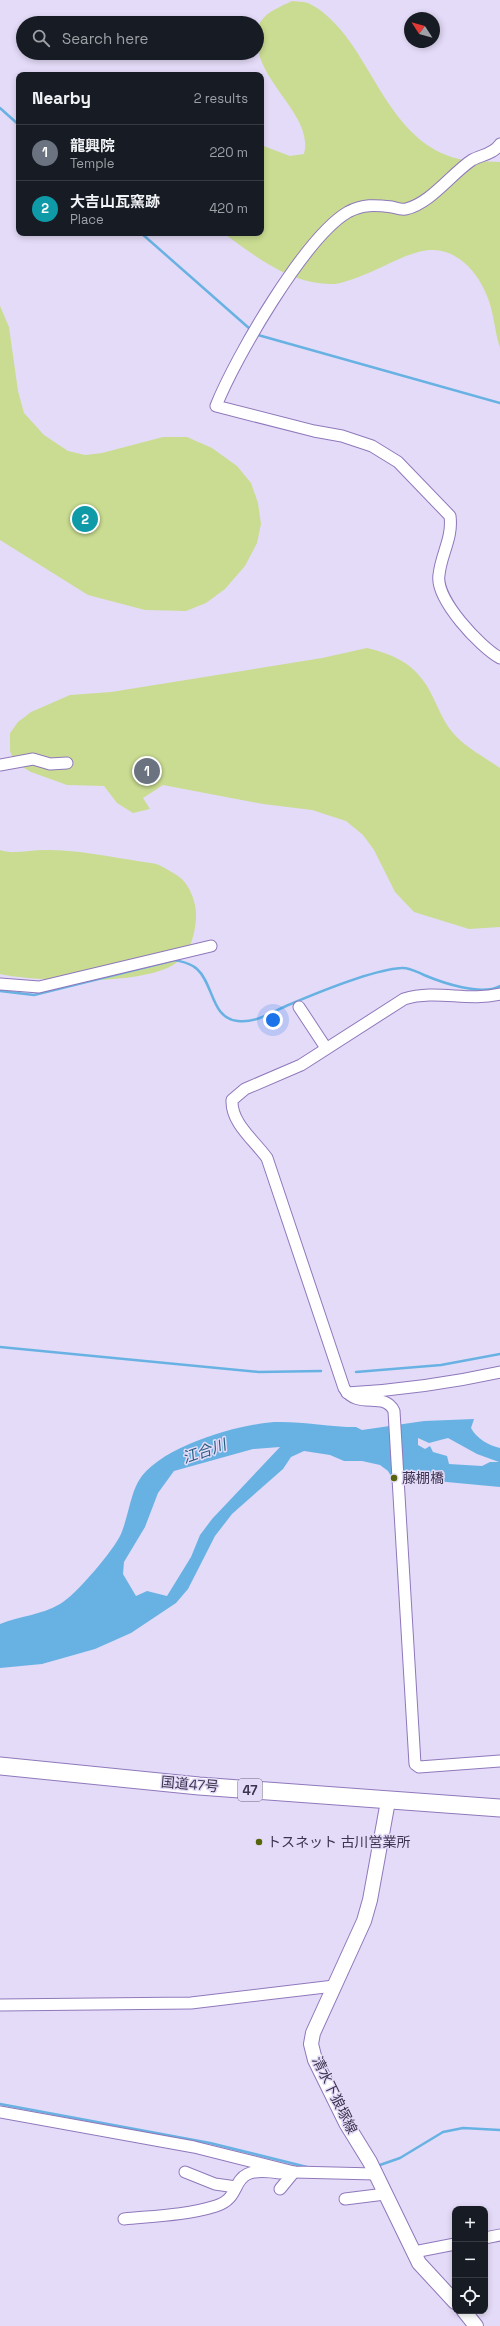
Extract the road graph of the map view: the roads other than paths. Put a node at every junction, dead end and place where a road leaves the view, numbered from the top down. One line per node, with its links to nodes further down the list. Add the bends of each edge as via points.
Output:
1 (500, 144): 2 (street, via 498,148 472,160 431,195 407,209 372,204 361,206 339,218 326,230 257,328 216,406 342,436 372,446 398,462 450,516 450,536 438,576 439,587 444,597 476,640)
2 (500, 658)
3 (68, 763): 4 (street, via 50,764 33,759)
4 (0, 765)
5 (211, 946): 6 (street, via 39,987)
6 (0, 984)
7 (500, 994): 9 (street, via 472,998 421,994 404,999)
8 (299, 1007): 9 (street)
9 (326, 1048): 11 (street, via 301,1065 245,1089 232,1100 232,1107 243,1130 267,1158)
10 (500, 1372): 11 (street, via 381,1391)
11 (347, 1393): 12 (street, via 359,1400 385,1401 394,1411 415,1764 420,1767)
12 (500, 1761)
13 (0, 1766): 14 (highway, 国道47号 / 47, via 199,1786)
14 (388, 1800): 15 (highway, 国道47号 / 47); 16 (main road, 清水下狼塚線, via 364,1921)
15 (500, 1808)
16 (334, 1986): 17 (street, via 191,2003); 19 (main road, 清水下狼塚線, via 312,2033 311,2044 315,2060 346,2123)
17 (0, 2005)
18 (0, 2112): 21 (street, via 194,2147)
19 (373, 2169): 21 (street); 24 (main road, 清水下狼塚線)
20 (185, 2172): 22 (street, via 215,2184)
21 (294, 2172): 22 (street, via 247,2174 240,2178); 23 (street)
22 (236, 2188): 26 (street, via 228,2199 217,2206 193,2212)
23 (280, 2189)
24 (385, 2194): 25 (street); 30 (main road, 清水下狼塚線)
25 (345, 2199)
26 (124, 2219)
27 (500, 2235): 28 (street)
28 (488, 2237)
29 (452, 2245): 30 (street)
30 (414, 2252): 31 (main road, 清水下狼塚線, via 419,2263)
31 (452, 2299)
32 (466, 2314): 33 (main road)
33 (476, 2326)

